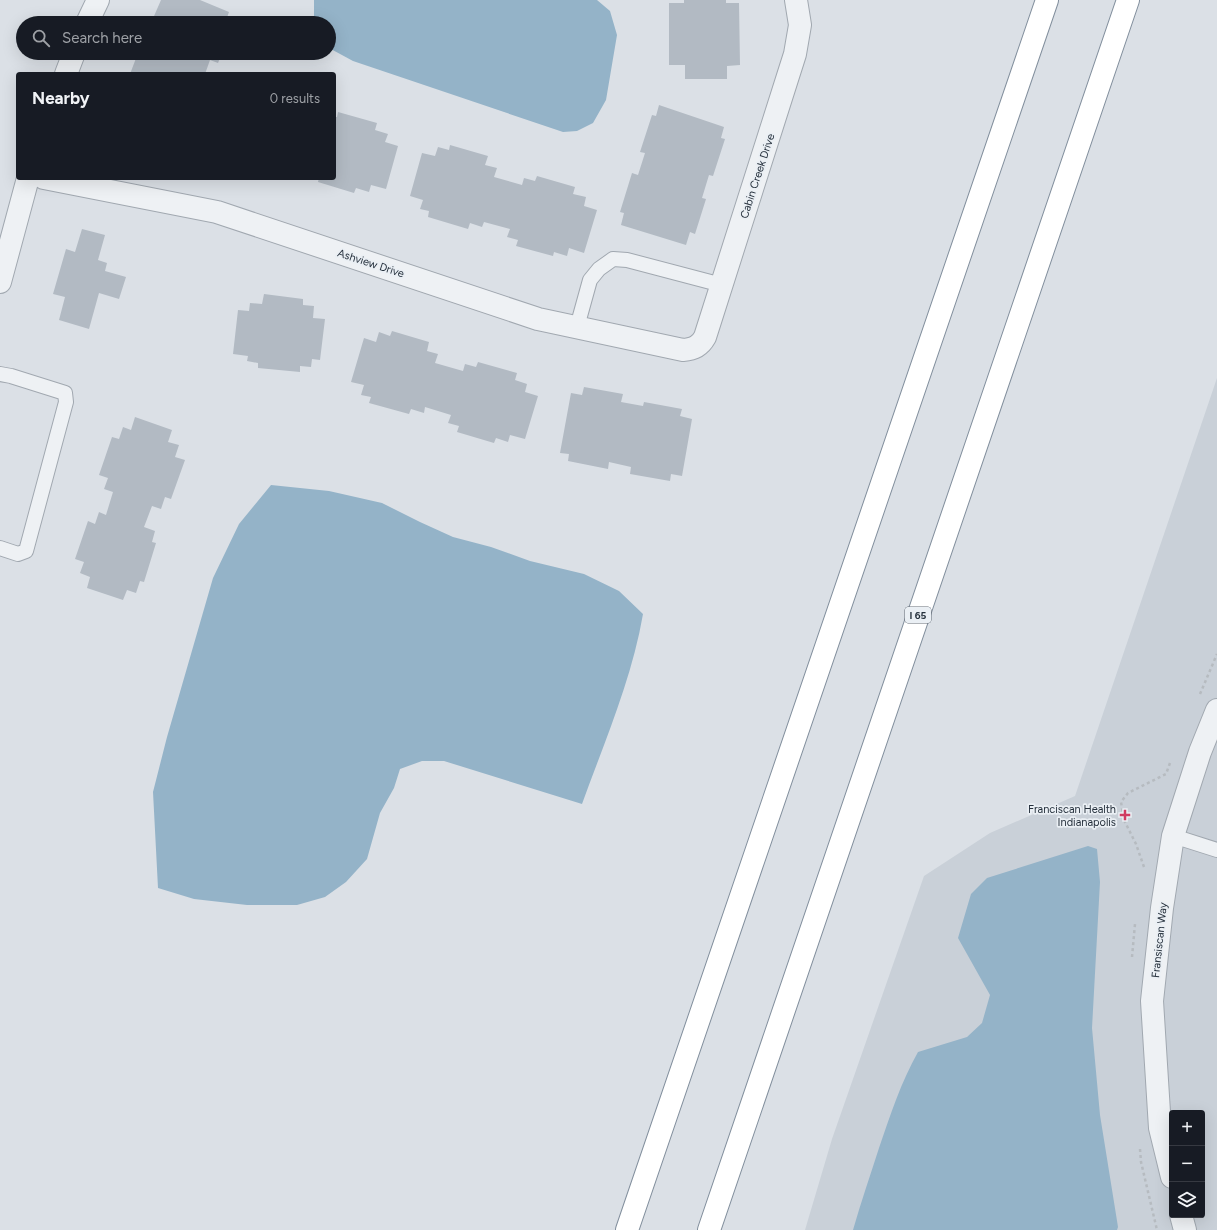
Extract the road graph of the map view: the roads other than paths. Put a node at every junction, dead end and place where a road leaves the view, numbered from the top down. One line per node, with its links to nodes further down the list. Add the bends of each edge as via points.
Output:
1 (98, 0): 5 (street)
2 (796, 0): 11 (street, Cabin Creek Drive, via 800,25 795,54)
3 (1047, 0): 21 (highway)
4 (1128, 0): 22 (highway, I 65)
5 (90, 16)
6 (71, 60): 7 (street)
7 (67, 72)
8 (27, 180): 10 (street)
9 (54, 180): 12 (street, Ashview Drive, via 217,212 538,319)
10 (0, 282)
11 (722, 285): 12 (lane, via 627,260 614,259 599,268 590,280); 13 (street, Cabin Creek Drive, via 705,337)
12 (577, 328): 13 (street, Ashview Drive, via 683,350)
13 (697, 347)
14 (0, 374): 15 (lane, via 64,393 66,402 26,551 18,554)
15 (0, 548)
16 (1217, 710): 17 (street, Fransiscan Way, via 1200,752)
17 (1173, 836): 18 (lane); 19 (street, Fransiscan Way, via 1152,1002 1160,1128)
18 (1217, 850)
19 (1169, 1165)
20 (1182, 1218): 23 (street)
21 (627, 1230)
22 (709, 1230)
23 (1185, 1230)

